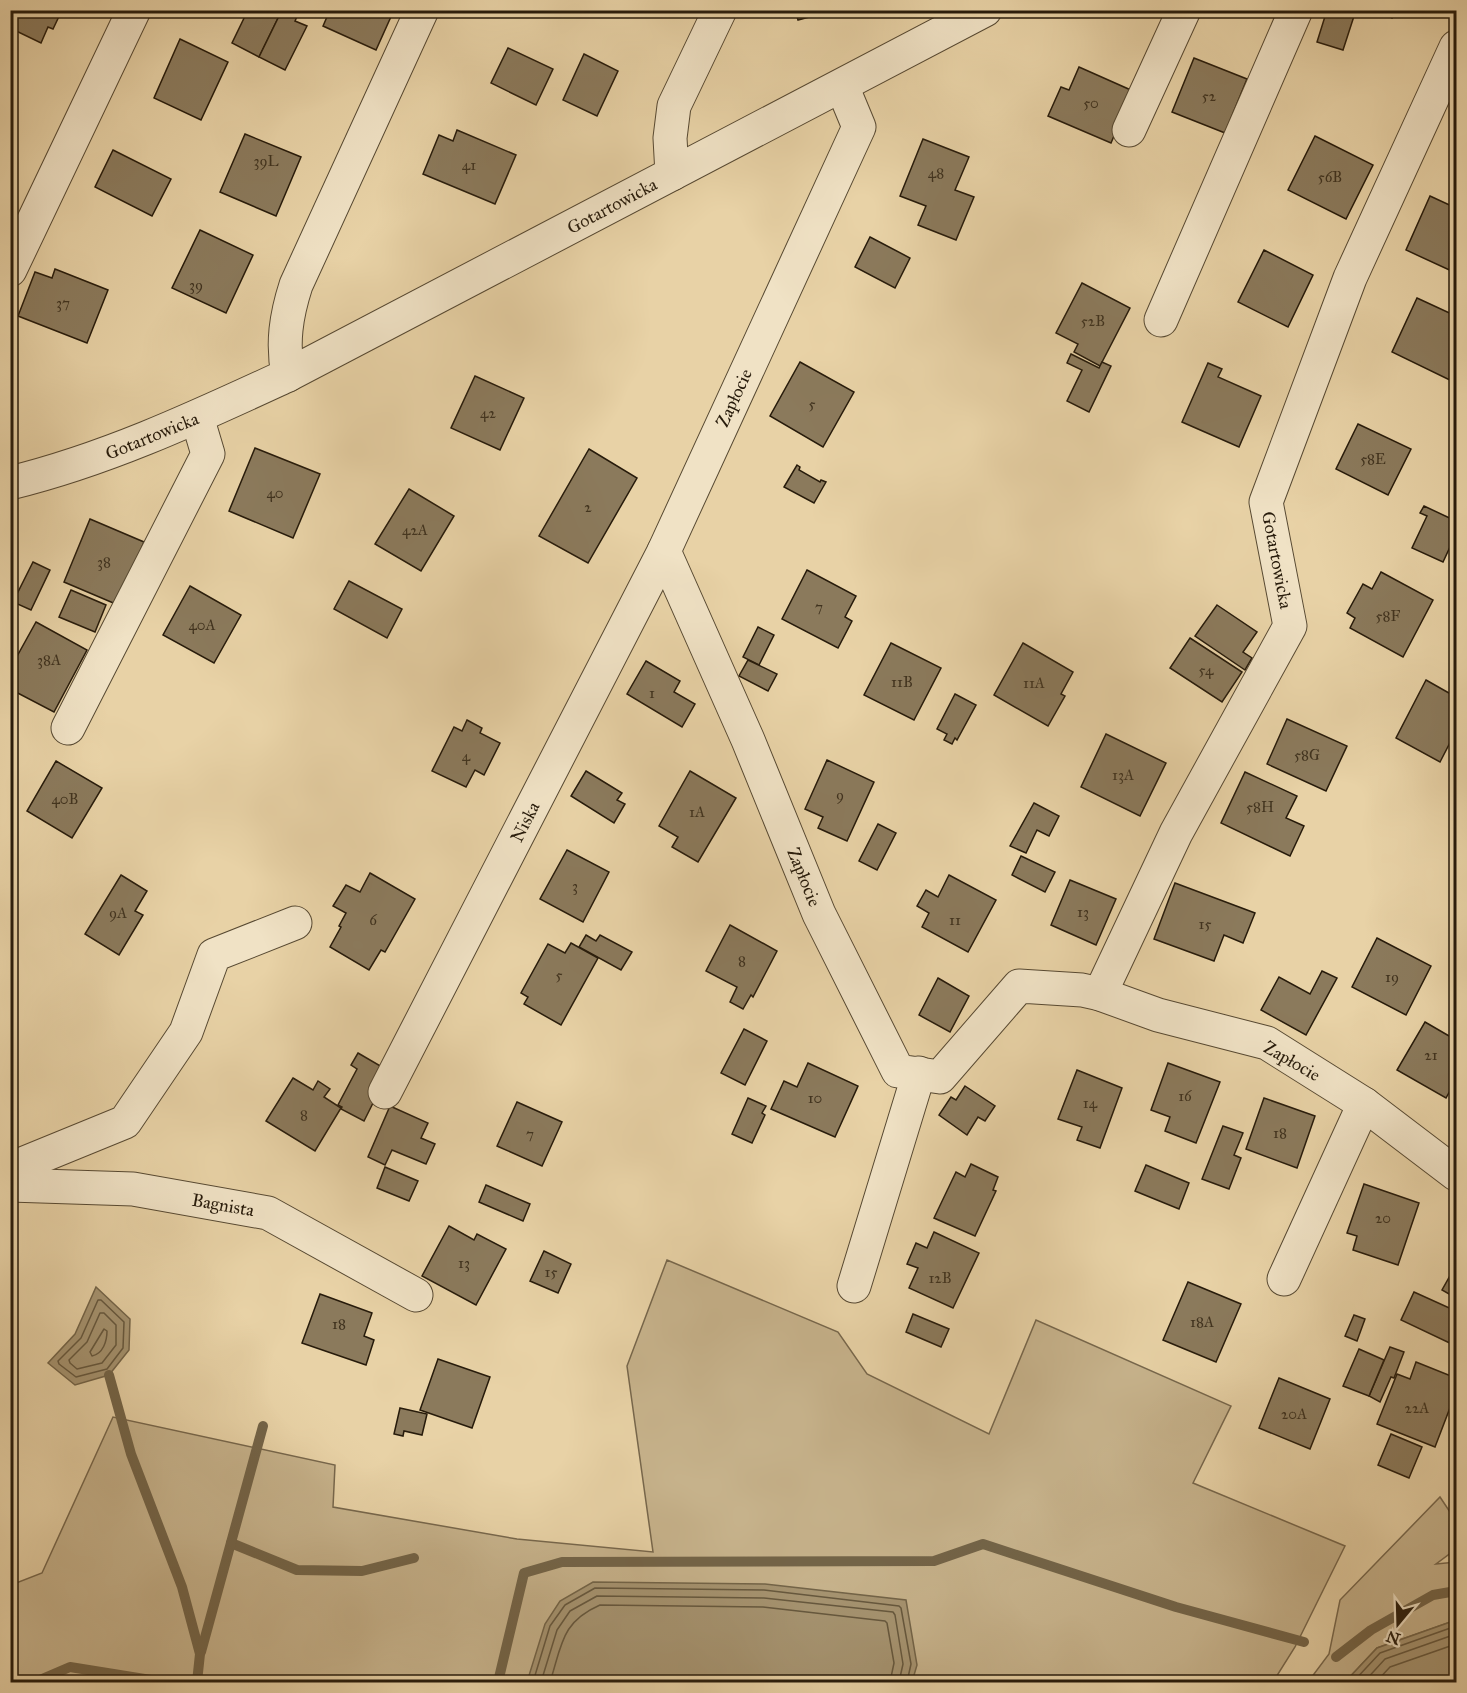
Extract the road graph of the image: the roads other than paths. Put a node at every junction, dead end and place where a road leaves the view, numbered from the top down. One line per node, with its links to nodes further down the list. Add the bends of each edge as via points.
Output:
1 (134, 10): 12 (street)
2 (422, 10): 14 (street, via 296,285 284,339)
3 (720, 10): 11 (street, via 674,106 670,138)
4 (985, 10): 7 (street, Gotartowicka)
5 (1184, 10): 10 (street)
6 (1296, 10): 13 (street)
7 (934, 23): 9 (street, Gotartowicka)
8 (1456, 47): 20 (street, Gotartowicka, via 1350,278 1266,502 1290,626 1176,833)
9 (842, 86): 11 (street, Gotartowicka); 17 (street, Zapłocie, via 859,127)
10 (1128, 130)
11 (672, 174): 14 (street, Gotartowicka)
12 (10, 270)
13 (1161, 320)
14 (288, 375): 15 (street, Gotartowicka)
15 (197, 417): 16 (street, Gotartowicka, via 90,460); 18 (street, via 208,454)
16 (10, 483)
17 (664, 551): 21 (street, Zapłocie, via 748,740 819,914 898,1071); 22 (street, Niska)
18 (68, 728)
19 (295, 923): 24 (street, via 214,955 186,1032 125,1122)
20 (1100, 994): 21 (street, Zapłocie, via 1019,986 940,1077); 23 (street, Zapłocie, via 1158,1015 1267,1044)
21 (919, 1073): 28 (street)
22 (385, 1092)
23 (1364, 1104): 25 (street, Zapłocie); 27 (street)
24 (10, 1169)
25 (1456, 1174)
26 (10, 1185): 29 (street, Bagnista, via 133,1189 268,1213)
27 (1284, 1279)
28 (854, 1286)
29 (416, 1295)

